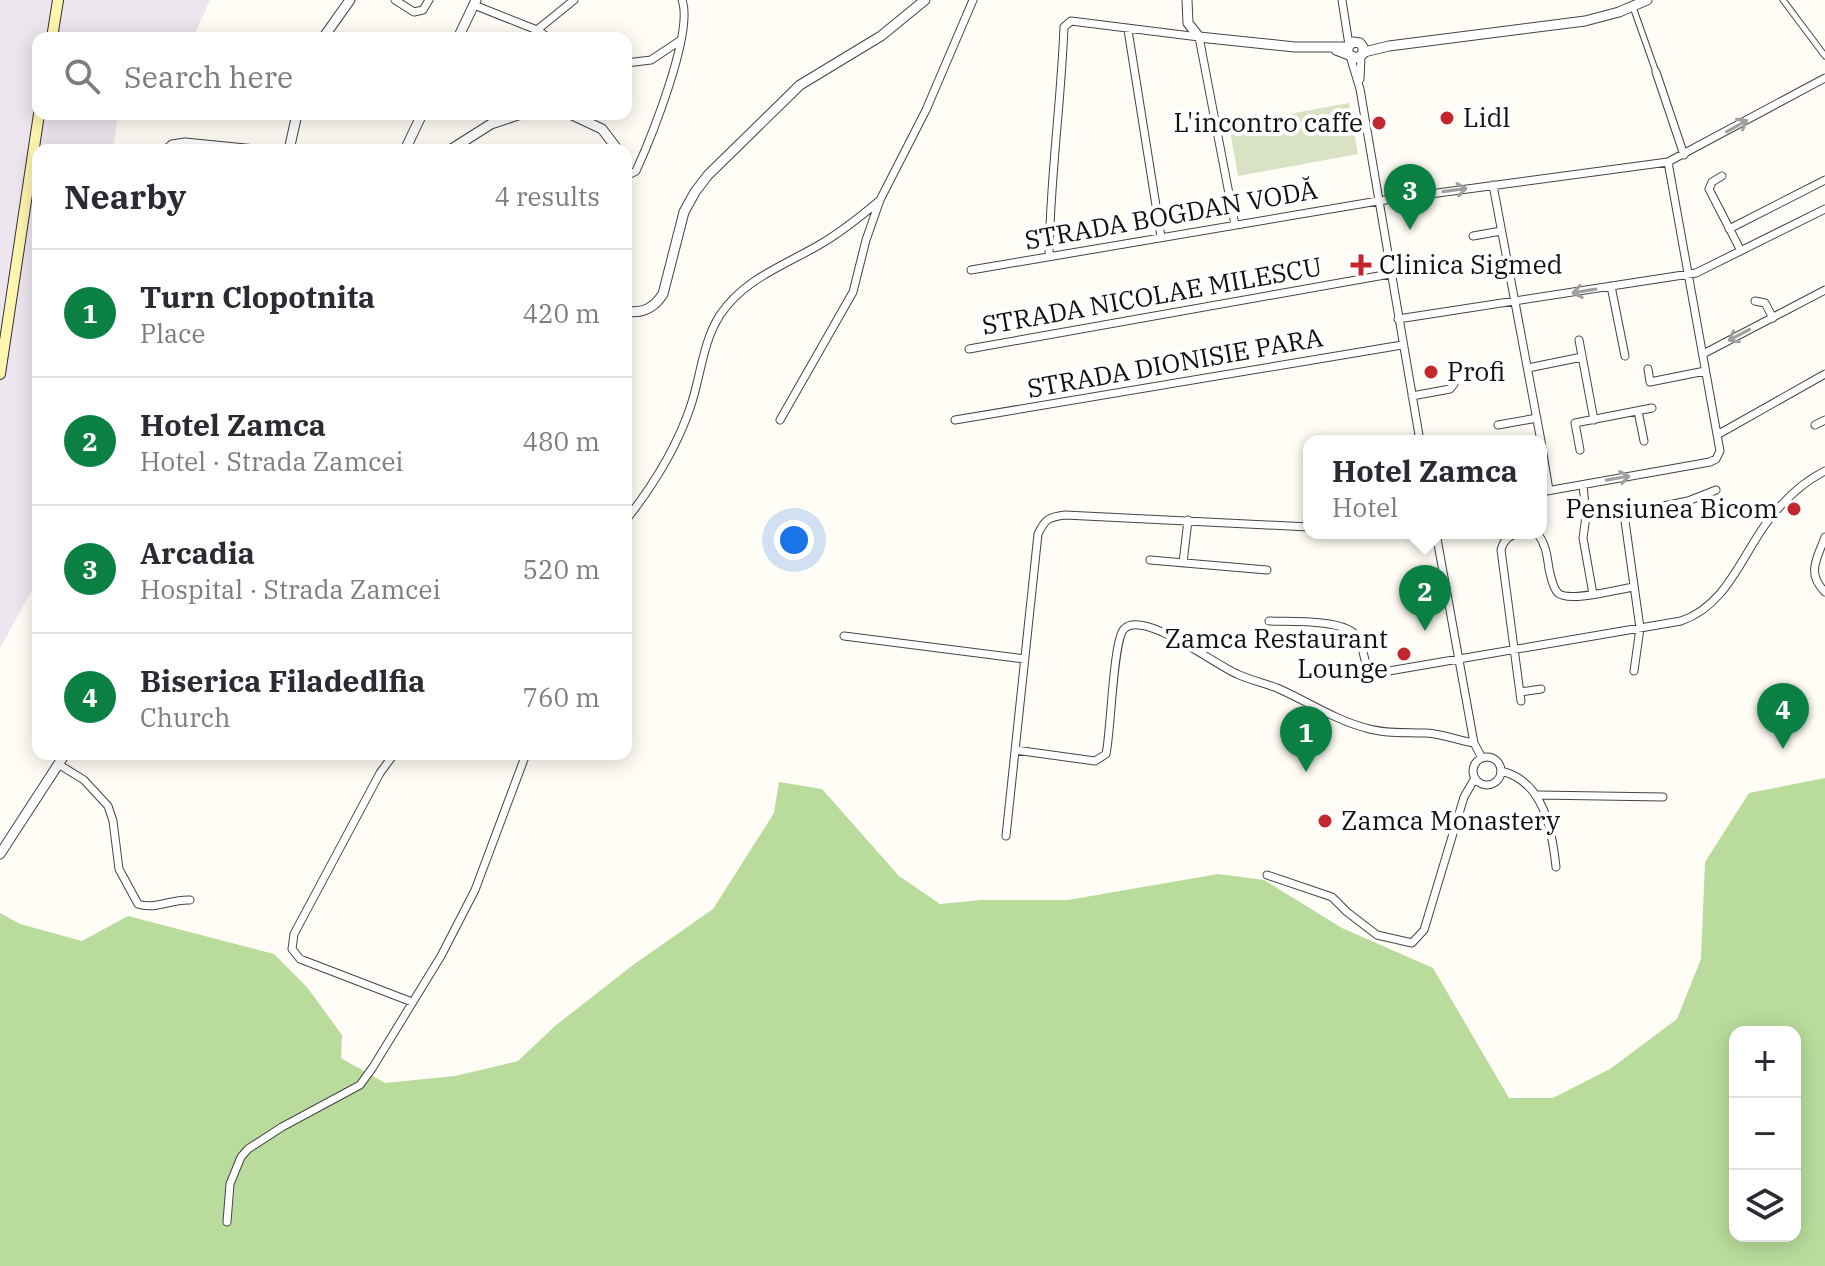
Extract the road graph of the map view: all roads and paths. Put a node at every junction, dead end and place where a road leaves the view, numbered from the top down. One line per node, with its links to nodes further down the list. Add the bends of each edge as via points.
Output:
1 (58, 0): 17 (main road)
2 (350, 0): 18 (street)
3 (395, 0): 4 (street, via 420,12)
4 (429, 0)
5 (574, 0): 15 (street)
6 (682, 0): 22 (street)
7 (925, 0): 64 (street, via 881,36 800,85 708,175 684,212 663,294 656,304)
8 (973, 0): 47 (street)
9 (1187, 0): 21 (street, via 1188,23)
10 (1342, 0): 23 (street)
11 (1647, 0): 14 (street)
12 (1783, 0): 24 (street)
13 (475, 2): 15 (street); 19 (street)
14 (1633, 6): 23 (street, via 1585,21); 26 (street)
15 (537, 30): 20 (street)
16 (1128, 30): 21 (street); 54 (street); 56 (street, via 1067,21 1064,27)
17 (53, 32)
18 (327, 32)
19 (461, 32)
20 (540, 32)
21 (1199, 37): 23 (street); 50 (street)
22 (681, 40): 25 (street, via 651,60); 43 (street, via 661,108)
23 (1355, 50): 48 (street)
24 (1825, 56)
25 (632, 62)
26 (1656, 72): 40 (street)
27 (1824, 81): 40 (street, STRADA BOGDAN VODĂ, one-way to 27)
28 (38, 120): 33 (main road)
29 (296, 120): 36 (street)
30 (419, 120): 37 (street)
31 (503, 120): 38 (street)
32 (583, 120): 39 (street, via 602,129)
33 (34, 144)
34 (172, 144): 35 (street)
35 (206, 144)
36 (290, 144)
37 (408, 144)
38 (459, 144)
39 (613, 144)
40 (1684, 155): 42 (street, STRADA BOGDAN VODĂ)
41 (32, 161): 77 (main road)
42 (1668, 162): 46 (street, STRADA BOGDAN VODĂ); 59 (street)
43 (632, 173)
44 (1722, 176): 51 (street, via 1709,189)
45 (1825, 180): 51 (street)
46 (1493, 185): 48 (street, STRADA BOGDAN VODĂ, one-way to 46); 52 (street)
47 (880, 200): 83 (street, via 853,292); 98 (street, via 822,243 754,279 721,314 681,430)
48 (1378, 201): 50 (street, STRADA BOGDAN VODĂ); 58 (street)
49 (1825, 209): 55 (street)
50 (1235, 225): 54 (street, STRADA BOGDAN VODĂ)
51 (1729, 229): 55 (street)
52 (1501, 231): 53 (street); 62 (street)
53 (1473, 236)
54 (1161, 237): 56 (street, STRADA BOGDAN VODĂ)
55 (1741, 251): 59 (street)
56 (1049, 256): 57 (street, STRADA BOGDAN VODĂ)
57 (971, 270)
58 (1390, 274): 66 (street); 69 (street, STRADA NICOLAE MILESCU)
59 (1689, 274): 60 (street); 70 (street)
60 (1611, 286): 62 (street, one-way to 62); 71 (street)
61 (1825, 290): 65 (street)
62 (1514, 301): 66 (street); 73 (street)
63 (1755, 301): 65 (street, via 1765,303)
64 (632, 311)
65 (1773, 318): 70 (street, one-way to 70)
66 (1398, 319): 68 (street)
67 (1579, 340): 72 (street)
68 (1402, 345): 79 (street); 84 (street, STRADA DIONISIE PARA)
69 (969, 349)
70 (1703, 354): 76 (street)
71 (1625, 356)
72 (1582, 357): 73 (street); 85 (street)
73 (1528, 368): 82 (street)
74 (1648, 369): 76 (street, via 1650,382)
75 (1453, 370): 79 (street, via 1450,389)
76 (1705, 371): 91 (street)
77 (0, 374)
78 (1825, 374): 91 (street)
79 (1412, 396): 89 (street)
80 (1652, 408): 81 (street)
81 (1638, 411): 85 (street); 92 (street)
82 (1537, 418): 87 (street); 90 (street)
83 (780, 420)
84 (955, 420)
85 (1594, 420): 93 (street, via 1575,423)
86 (1825, 420): 88 (street)
87 (1498, 425)
88 (1815, 425)
89 (1419, 435)
90 (1540, 435)
91 (1717, 435): 95 (street, one-way to 91, via 1716,459)
92 (1644, 441)
93 (1580, 450)
94 (1825, 471): 112 (street, via 1802,485 1766,523 1720,596 1706,609 1681,621)
95 (1583, 485): 97 (street); 110 (street, via 1583,538)
96 (1716, 490): 108 (street, via 1624,514)
97 (1547, 491)
98 (632, 511)
99 (1188, 520): 100 (street); 106 (street); 115 (street, via 1047,518 1038,534)
100 (1303, 527)
101 (1825, 537): 109 (street, via 1812,570)
102 (1438, 539): 116 (street)
103 (1506, 539): 114 (street, via 1501,550)
104 (1542, 539): 110 (street, via 1558,593)
105 (1150, 560): 106 (street)
106 (1183, 563): 107 (street)
107 (1267, 570)
108 (1634, 587): 110 (street); 112 (street)
109 (1825, 592)
110 (1593, 594)
111 (1269, 621): 116 (street, via 1345,628 1358,636 1365,663 1377,671)
112 (1640, 628): 114 (street); 117 (street)
113 (844, 636): 115 (street)
114 (1514, 650): 116 (street); 118 (street, via 1520,697)
115 (1025, 659): 120 (street)
116 (1458, 659): 119 (street)
117 (1634, 671)
118 (1541, 689)
119 (1474, 743): 120 (street, via 1430,733 1368,729 1236,673 1143,624 1133,624 1117,641 1106,754 1095,761); 121 (street)
120 (1015, 750): 130 (street)
121 (1482, 758): 126 (street, via 1495,759); 127 (street, via 1473,769)
122 (61, 760): 125 (street)
123 (390, 760): 135 (street, via 294,934 292,949 300,959)
124 (524, 760): 135 (street, via 475,890)
125 (58, 764): 131 (street); 134 (street, via 84,780 108,806 119,869 138,904 147,908)
126 (1501, 771): 127 (street, via 1488,785); 128 (street)
127 (1475, 778): 133 (street, via 1464,797 1424,930 1412,943 1377,935 1332,897)
128 (1538, 795): 129 (street); 132 (street)
129 (1663, 797)
130 (1006, 836)
131 (0, 854)
132 (1556, 867)
133 (1267, 875)
134 (190, 900)
135 (412, 1002): 136 (street, via 360,1085 270,1134 241,1157 230,1184)
136 (227, 1222)

